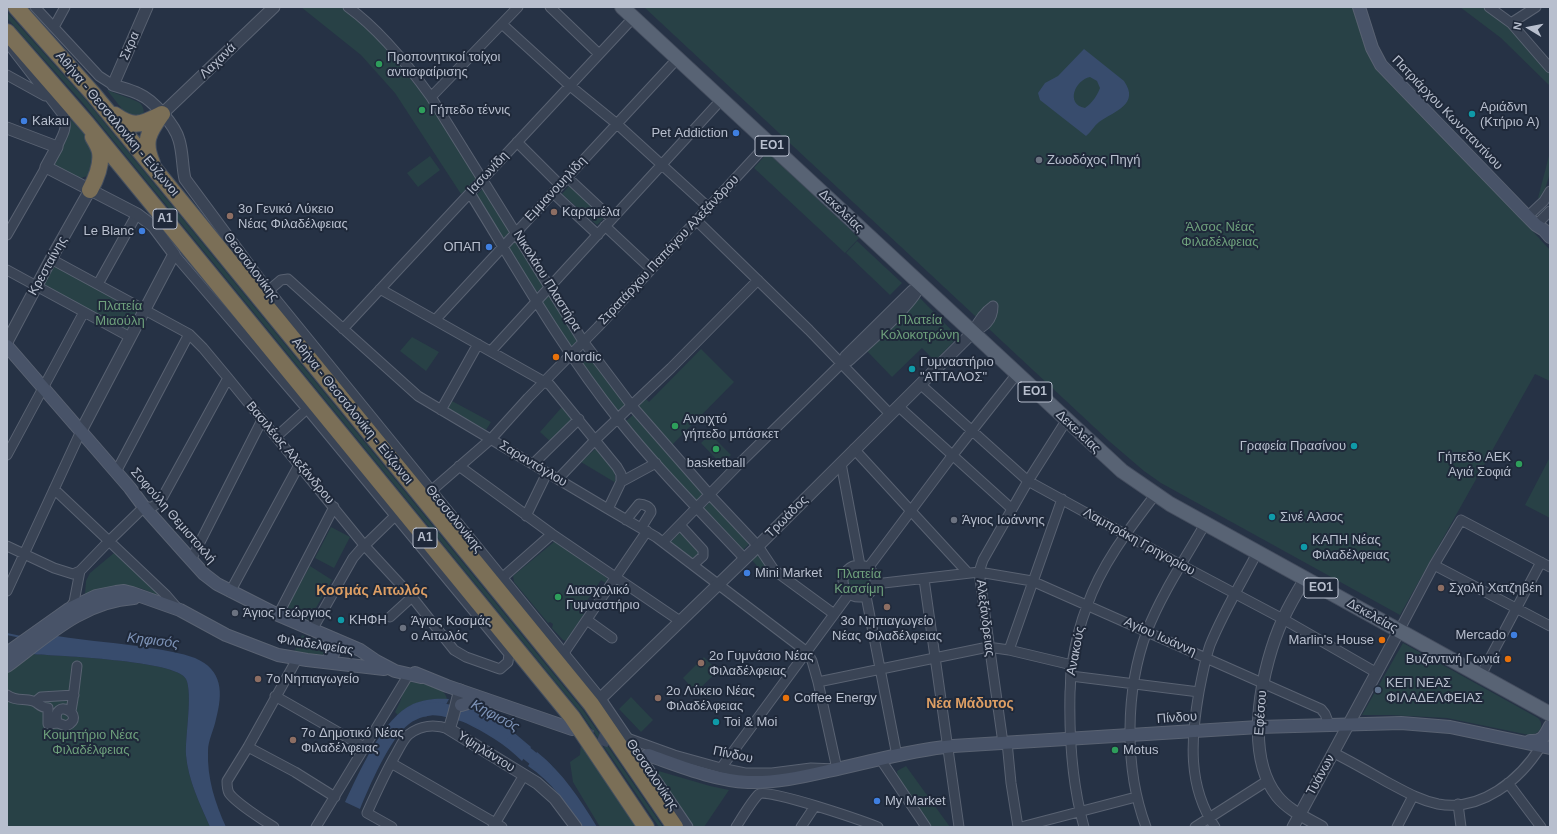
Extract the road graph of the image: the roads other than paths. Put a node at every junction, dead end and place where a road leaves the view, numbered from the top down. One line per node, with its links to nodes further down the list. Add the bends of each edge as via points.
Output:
1 (16, 7): 28 (highway, Αθήνα - Θεσσαλονίκη - Εύζωνοι / Α1)
2 (35, 7): 16 (street, Θεσσαλονίκης)
3 (65, 7): 16 (street)
4 (147, 7): 23 (street, Σκρα)
5 (274, 7): 29 (street, Λαχανά)
6 (348, 7): 25 (street, Νικολάου Πλαστήρα, via 370,24)
7 (518, 7): 15 (street)
8 (550, 7): 19 (street)
9 (622, 7): 13 (main road, Δεκελείας / ΕΟ1)
10 (1359, 7): 53 (main road, Πατριάρχου Κωνσταντίνου, via 1372,48 1381,65)
11 (1489, 7): 14 (street)
12 (1536, 7): 14 (street)
13 (633, 18): 19 (street, Ιασωνίδη); 20 (main road, Δεκελείας / ΕΟ1)
14 (1511, 23): 21 (street)
15 (502, 24): 24 (street); 25 (street)
16 (54, 27): 23 (street, Θεσσαλονίκης, via 99,76)
17 (7, 32): 30 (highway, Αθήνα - Θεσσαλονίκη - Εύζωνοι / Α1)
18 (7, 43): 26 (street)
19 (599, 54): 24 (street, Ιασωνίδη)
20 (677, 59): 27 (main road, Δεκελείας / ΕΟ1); 31 (street, Εμμανουηλίδη)
21 (1550, 68)
22 (7, 75): 26 (street)
23 (113, 85): 29 (street, Θεσσαλονίκης, via 140,94)
24 (569, 85): 31 (street); 33 (street, Ιασωνίδη)
25 (431, 97): 39 (street, Νικολάου Πλαστήρα)
26 (48, 98): 35 (street, via 66,120 64,132)
27 (721, 100): 34 (main road, Δεκελείας / ΕΟ1); 36 (street)
28 (106, 110): 29 (highway, via 134,125); 38 (highway, Αθήνα - Θεσσαλονίκη - Εύζωνοι / Α1)
29 (162, 114): 38 (highway, via 150,132 146,144); 71 (street, Θεσσαλονίκης, via 179,140 185,179)
30 (87, 124): 41 (highway, Αθήνα - Θεσσαλονίκη - Εύζωνοι / Α1); 43 (highway, via 100,152 100,164)
31 (616, 124): 36 (street); 40 (street, Εμμανουηλίδη)
32 (7, 128): 35 (street)
33 (517, 142): 39 (street, Ιασωνίδη); 42 (street)
34 (768, 143): 48 (street, Στρατάρχου Παπάγου Αλεξάνδρου); 67 (main road, Δεκελείας / ΕΟ1)
35 (57, 146): 37 (street)
36 (662, 166): 48 (street); 51 (street)
37 (46, 167): 43 (street); 56 (street)
38 (155, 169): 219 (highway, Αθήνα - Θεσσαλονίκη - Εύζωνοι / Α1)
39 (483, 178): 45 (street, Ιασωνίδη); 55 (street, Νικολάου Πλαστήρα)
40 (568, 178): 42 (street, Εμμανουηλίδη); 51 (street)
41 (136, 183): 43 (highway, via 116,172 102,173); 264 (highway, Αθήνα - Θεσσαλονίκη - Εύζωνοι / Α1, via 572,717)
42 (560, 185): 46 (street, Εμμανουηλίδη)
43 (92, 186): 50 (street); 62 (street, Κρεσταίνης)
44 (1550, 191): 47 (street)
45 (470, 193): 59 (street, Νικολάου Πλαστήρα); 70 (street, Ιασωνίδη)
46 (553, 193): 55 (street, Εμμανουηλίδη); 57 (street)
47 (1547, 204): 53 (street)
48 (708, 207): 52 (street, Στρατάρχου Παπάγου Αλεξάνδρου)
49 (1550, 210): 53 (street)
50 (137, 214): 61 (street, via 154,226); 66 (street)
51 (612, 219): 54 (street)
52 (696, 220): 63 (street, Στρατάρχου Παπάγου Αλεξάνδρου); 65 (street)
53 (1532, 221): 58 (main road, Πατριάρχου Κωνσταντίνου); 60 (main road, Πατριάρχου Κωνσταντίνου)
54 (605, 226): 57 (street); 63 (street)
55 (517, 232): 59 (street, Εμμανουηλίδη); 69 (street, Νικολάου Πλαστήρα)
56 (7, 235)
57 (598, 235): 69 (street)
58 (1550, 237)
59 (503, 246): 72 (street, Νικολάου Πλαστήρα); 75 (street, Εμμανουηλίδη)
60 (1550, 246)
61 (174, 254): 73 (street); 93 (street)
62 (51, 259): 66 (street, Βασιλέως Αλεξάνδρου); 68 (street, Κρεσταίνης)
63 (652, 269): 80 (street, Στρατάρχου Παπάγου Αλεξάνδρου)
64 (7, 270): 68 (street)
65 (758, 280): 86 (street); 92 (street)
66 (98, 284): 73 (street, Βασιλέως Αλεξάνδρου)
67 (920, 286): 77 (main road, Δεκελείας / ΕΟ1); 86 (street, via 916,295 893,319 849,361)
68 (36, 287): 74 (street); 81 (street, Κρεσταίνης)
69 (550, 287): 72 (street); 80 (street, Νικολάου Πλαστήρα)
70 (380, 289): 75 (street); 76 (street, Ιασωνίδη)
71 (268, 291): 76 (street, Σαραντόγλου, via 281,280 288,280); 119 (street, Θεσσαλονίκης)
72 (538, 302): 84 (street); 85 (street, Νικολάου Πλαστήρα)
73 (145, 309): 78 (street, Βασιλέως Αλεξάνδρου); 79 (street)
74 (84, 312): 79 (street); 91 (street)
75 (436, 319): 82 (street)
76 (343, 329): 94 (street, Σαραντόγλου, via 414,392)
77 (972, 333): 87 (main road, Δεκελείας / ΕΟ1); 90 (street, Τρωάδος)
78 (189, 334): 88 (street, Βασιλέως Αλεξάνδρου); 113 (street)
79 (130, 337): 101 (street)
80 (583, 341): 85 (street, Στρατάρχου Παπάγου Αλεξάνδρου); 92 (street, Νικολάου Πλαστήρα)
81 (7, 342)
82 (478, 344): 84 (street); 94 (street)
83 (7, 346): 91 (main road, Σοφούλη Θεμιστοκλή)
84 (491, 351): 89 (street)
85 (571, 354): 89 (street, Στρατάρχου Παπάγου Αλεξάνδρου); 97 (street, Νικολάου Πλαστήρα)
86 (841, 364): 95 (street); 120 (street)
87 (1016, 375): 99 (main road, Δεκελείας / ΕΟ1); 100 (street)
88 (228, 378): 98 (street, Βασιλέως Αλεξάνδρου); 123 (street, via 160,502 152,507)
89 (545, 381): 96 (street); 103 (street, Στρατάρχου Παπάγου Αλεξάνδρου)
90 (920, 384): 95 (street, Τρωάδος); 100 (street, Λαμπράκη Γρηγορίου)
91 (43, 387): 101 (main road, Σοφούλη Θεμιστοκλή); 106 (street)
92 (632, 406): 97 (street); 120 (street, Νικολάου Πλαστήρα)
93 (307, 408): 102 (street); 129 (street)
94 (441, 410): 103 (street, Σαραντόγλου)
95 (894, 410): 105 (street, Τρωάδος); 107 (street)
96 (579, 419): 104 (street); 110 (street)
97 (618, 419): 104 (street); 108 (street, Νικολάου Πλαστήρα)
98 (262, 420): 102 (street, Βασιλέως Αλεξάνδρου); 145 (street)
99 (1066, 421): 116 (street, Αλεξάνδρειας); 121 (main road, Δεκελείας / ΕΟ1, via 1122,472)
100 (971, 430): 107 (street); 116 (street, Λαμπράκη Γρηγορίου)
101 (81, 431): 113 (main road, Σοφούλη Θεμιστοκλή); 118 (street)
102 (276, 437): 111 (street, Βασιλέως Αλεξάνδρου)
103 (491, 439): 110 (street, Σαραντόγλου); 112 (street, Στρατάρχου Παπάγου Αλεξάνδρου)
104 (596, 440): 115 (street); 117 (street, via 621,474)
105 (854, 449): 109 (street, Τρωάδος); 128 (street)
106 (7, 455)
107 (952, 456): 126 (street); 128 (street)
108 (656, 463): 117 (street); 125 (street, Νικολάου Πλαστήρα)
109 (840, 463): 141 (street, Τρωάδος); 150 (street)
110 (533, 464): 114 (street, Σαραντόγλου)
111 (299, 465): 124 (street, Βασιλέως Αλεξάνδρου); 163 (street)
112 (459, 466): 119 (street, Στρατάρχου Παπάγου Αλεξάνδρου); 130 (street)
113 (116, 472): 123 (main road, Σοφούλη Θεμιστοκλή)
114 (547, 473): 115 (street, Σαραντόγλου); 130 (street)
115 (558, 479): 127 (street, Σαραντόγλου)
116 (1028, 481): 122 (street, Λαμπράκη Γρηγορίου); 126 (street, Αλεξάνδρειας)
117 (621, 482): 127 (street)
118 (54, 489): 137 (street); 143 (street)
119 (431, 491): 155 (street, Θεσσαλονίκης)
120 (710, 495): 125 (street); 141 (street, Νικολάου Πλαστήρα)
121 (1156, 496): 132 (main road, Δεκελείας / ΕΟ1); 136 (street, Ανακούς)
122 (1062, 499): 136 (street, Λαμπράκη Γρηγορίου); 159 (street)
123 (144, 507): 137 (street); 145 (main road, Σοφούλη Θεμιστοκλή)
124 (334, 507): 139 (street, Βασιλέως Αλεξάνδρου); 174 (street)
125 (697, 508): 133 (street); 144 (street, Νικολάου Πλαστήρα)
126 (1012, 509): 153 (street, Αλεξάνδρειας, via 982,560)
127 (608, 510): 131 (street, Σαραντόγλου)
128 (911, 511): 150 (street); 154 (street)
129 (396, 515): 139 (street); 168 (street, Βασιλέως Αλεξάνδρου, via 509,654 508,662 500,669 454,650)
130 (526, 516): 135 (street)
131 (626, 520): 134 (street, Σαραντόγλου); 134 (street, via 640,504 650,508 651,512)
132 (1205, 524): 142 (main road, Δεκελείας / ΕΟ1); 148 (street)
133 (680, 525): 138 (street); 147 (street, via 704,550 703,556)
134 (644, 530): 138 (street, Σαραντόγλου); 156 (street)
135 (552, 534): 155 (street); 156 (street)
136 (1126, 534): 148 (street, Λαμπράκη Γρηγορίου); 169 (street, Ανακούς)
137 (109, 541): 152 (street); 172 (street)
138 (663, 542): 147 (street, Σαραντόγλου)
139 (364, 545): 168 (street, Βασιλέως Αλεξάνδρου); 181 (street, via 353,558)
140 (7, 546): 143 (street)
141 (758, 546): 144 (street, Τρωάδος); 173 (street, Νικολάου Πλαστήρα, via 774,570)
142 (1257, 553): 158 (main road, Δεκελείας / ΕΟ1); 165 (street)
143 (23, 554): 152 (street, via 73,574); 162 (street)
144 (745, 558): 160 (street, Τρωάδος)
145 (191, 560): 163 (main road, Σοφούλη Θεμιστοκλή, via 208,577)
146 (1541, 562): 149 (street, via 1461,520); 151 (street); 170 (street)
147 (694, 565): 160 (street, Σαραντόγλου)
148 (1181, 565): 165 (street, Λαμπράκη Γρηγορίου); 183 (street)
149 (1434, 565): 170 (street); 182 (street)
150 (864, 566): 161 (street, via 874,575); 164 (street, via 852,566 844,573 843,584)
151 (1550, 567)
152 (80, 571): 171 (street, via 74,602)
153 (979, 572): 154 (street, Αγίου Ιωάννη); 159 (street, Αγίου Ιωάννη); 187 (street, Αλεξάνδρειας)
154 (968, 573): 157 (street, Αγίου Ιωάννη)
155 (502, 578): 192 (street, Θεσσαλονίκης)
156 (616, 578): 177 (street); 178 (street)
157 (924, 578): 161 (street, Αγίου Ιωάννη); 193 (street)
158 (1305, 579): 176 (street, Εφέσου); 182 (main road, Δεκελείας / ΕΟ1)
159 (1032, 581): 169 (street, Αγίου Ιωάννη); 189 (street)
160 (718, 584): 178 (street, Τρωάδος); 191 (street, Σαραντόγλου)
161 (875, 584): 166 (street)
162 (7, 591)
163 (230, 592): 174 (main road, Σοφούλη Θεμιστοκλή)
164 (849, 594): 166 (street, via 857,597); 173 (street)
165 (1235, 594): 176 (street, Λαμπράκη Γρηγορίου); 194 (street)
166 (866, 596): 201 (street)
167 (145, 597): 171 (main road, Φιλαδελφείας, via 116,592 96,596); 172 (main road, Φιλαδελφείας); 179 (main road, Φιλαδελφείας, via 121,599)
168 (412, 597): 175 (street)
169 (1087, 605): 183 (street, Αγίου Ιωάννη); 198 (street, Ανακούς)
170 (1516, 608): 180 (street); 206 (street)
171 (69, 609): 179 (main road, Φιλαδελφείας)
172 (180, 610): 195 (main road, Φιλαδελφείας, via 226,635 278,655)
173 (834, 614): 191 (street)
174 (278, 615): 181 (main road, Σοφούλη Θεμιστοκλή)
175 (390, 617)
176 (1283, 619): 204 (street, Λαμπράκη Γρηγορίου); 210 (street, Εφέσου)
177 (587, 620): 184 (street); 192 (street)
178 (680, 621): 219 (street, Τρωάδος)
179 (58, 622): 190 (main road, Φιλαδελφείας)
180 (1550, 626)
181 (312, 630): 185 (main road, Σοφούλη Θεμιστοκλή)
182 (1399, 631): 204 (street, Τυάνων); 206 (main road, Δεκελείας / ΕΟ1)
183 (1147, 632): 194 (street, Αγίου Ιωάννη); 211 (street)
184 (612, 638)
185 (333, 639): 186 (main road, Σοφούλη Θεμιστοκλή); 196 (main road, via 333,654)
186 (348, 645): 188 (main road, Σοφούλη Θεμιστοκλή); 197 (main road, via 346,659)
187 (988, 647): 189 (street); 193 (street); 235 (street, Αλεξάνδρειας)
188 (360, 650): 202 (main road, Σοφούλη Θεμιστοκλή); 208 (main road, Σοφούλη Θεμιστοκλή, via 378,655)
189 (1009, 650): 198 (street)
190 (15, 652): 199 (main road, Φιλαδελφείας)
191 (807, 652): 209 (street); 245 (street)
192 (564, 653): 203 (street, Θεσσαλονίκης)
193 (934, 657): 201 (street); 236 (street)
194 (1206, 657): 210 (street, Αγίου Ιωάννη); 214 (street)
195 (297, 659): 196 (main road, Φιλαδελφείας); 217 (street)
196 (326, 662): 197 (main road, Φιλαδελφείας)
197 (340, 664): 202 (main road, Φιλαδελφείας)
198 (1072, 665): 207 (street, Ανακούς)
199 (7, 666)
200 (77, 666): 216 (street)
201 (880, 669): 209 (street); 242 (street)
202 (395, 671): 205 (main road, Σοφούλη Θεμιστοκλή)
203 (578, 671): 219 (highway)
204 (1377, 673): 226 (street, Τυάνων)
205 (409, 674): 208 (main road, Σοφούλη Θεμιστοκλή); 238 (street)
206 (1481, 675): 223 (main road, Δεκελείας / ΕΟ1)
207 (1071, 676): 211 (street); 233 (street, Ανακούς)
208 (421, 677): 212 (main road)
209 (818, 682): 246 (street)
210 (1263, 684): 225 (street, Αγίου Ιωάννη, via 1321,709); 228 (street, Εφέσου)
211 (1133, 685): 214 (street); 231 (street)
212 (447, 686): 213 (main road); 222 (main road)
213 (462, 691): 218 (main road); 222 (street)
214 (1199, 692): 230 (street)
215 (7, 695): 220 (street, via 14,700)
216 (74, 695): 220 (street, via 41,697); 221 (street)
217 (275, 696): 237 (street); 238 (street)
218 (490, 700): 222 (main road, via 474,700); 229 (main road)
219 (596, 701): 232 (street, Θεσσαλονίκης); 265 (highway, Αθήνα - Θεσσαλονίκη - Εύζωνοι / Α1)
220 (35, 702): 224 (street, via 40,707 48,708 48,724)
221 (70, 711): 224 (street, via 58,711); 224 (street, via 73,720 70,724 66,726)
222 (455, 713): 244 (street, via 435,725 412,732 404,740); 247 (street, Υψηλάντου)
223 (1550, 714)
224 (57, 723)
225 (1329, 724): 226 (main road, Πίνδου); 228 (main road, Πίνδου)
226 (1349, 724): 234 (main road, Πίνδου, via 1434,725); 240 (street, Τυάνων)
227 (1550, 726): 234 (main road, Πίνδου, via 1540,740)
228 (1259, 727): 230 (main road, Πίνδου); 248 (street, Εφέσου, via 1260,754)
229 (572, 729)
230 (1193, 730): 231 (main road, Πίνδου); 257 (street, via 1192,766 1198,792)
231 (1130, 735): 233 (main road, Πίνδου); 252 (street)
232 (627, 738): 245 (street, Πίνδου); 266 (street, Θεσσαλονίκης)
233 (1071, 738): 235 (main road, Πίνδου); 255 (street, Ανακούς)
234 (1520, 741): 239 (main road, Πίνδου)
235 (1005, 743): 236 (main road, Πίνδου); 272 (street, Αλεξάνδρειας)
236 (947, 746): 242 (main road, Πίνδου); 271 (street)
237 (248, 747): 251 (street); 260 (street, via 227,781 227,787 230,794)
238 (364, 747): 251 (street)
239 (1546, 747): 249 (street)
240 (1334, 753): 250 (street); 256 (street, Τυάνων)
241 (648, 756): 246 (main road, Πίνδου, via 712,776 746,782 785,779)
242 (897, 756): 243 (main road, Πίνδου)
243 (881, 760): 246 (main road, Πίνδου); 270 (street)
244 (391, 763): 259 (street); 262 (street, via 367,813)
245 (721, 768): 246 (street, Πίνδου, via 754,774 811,768)
246 (838, 769)
247 (524, 775): 259 (street); 263 (street, Υψηλάντου, via 555,798)
248 (1267, 781): 256 (street, Εφέσου, via 1280,800); 257 (street)
249 (1508, 783): 253 (street, via 1484,798); 282 (street)
250 (1413, 796): 253 (street, via 1439,804); 280 (street)
251 (335, 797): 261 (street)
252 (1136, 797): 255 (street); 275 (street)
253 (1458, 804): 281 (street)
254 (815, 806): 258 (street); 267 (street, via 765,793 758,795); 268 (street)
255 (1080, 812): 273 (street); 274 (street, Ανακούς)
256 (1299, 815): 278 (street, Τυάνων); 279 (street, Εφέσου)
257 (1209, 819): 276 (street); 277 (street)
258 (866, 825): 269 (street)
259 (497, 826)
260 (274, 827)
261 (316, 827)
262 (392, 827)
263 (576, 827)
264 (646, 827)
265 (675, 827)
266 (687, 827)
267 (736, 827)
268 (801, 827)
269 (878, 827)
270 (926, 827)
271 (959, 827)
272 (1018, 827)
273 (1021, 827)
274 (1084, 827)
275 (1146, 827)
276 (1195, 827)
277 (1215, 827)
278 (1293, 827)
279 (1322, 827)
280 (1397, 827)
281 (1461, 827)
282 (1541, 827)

